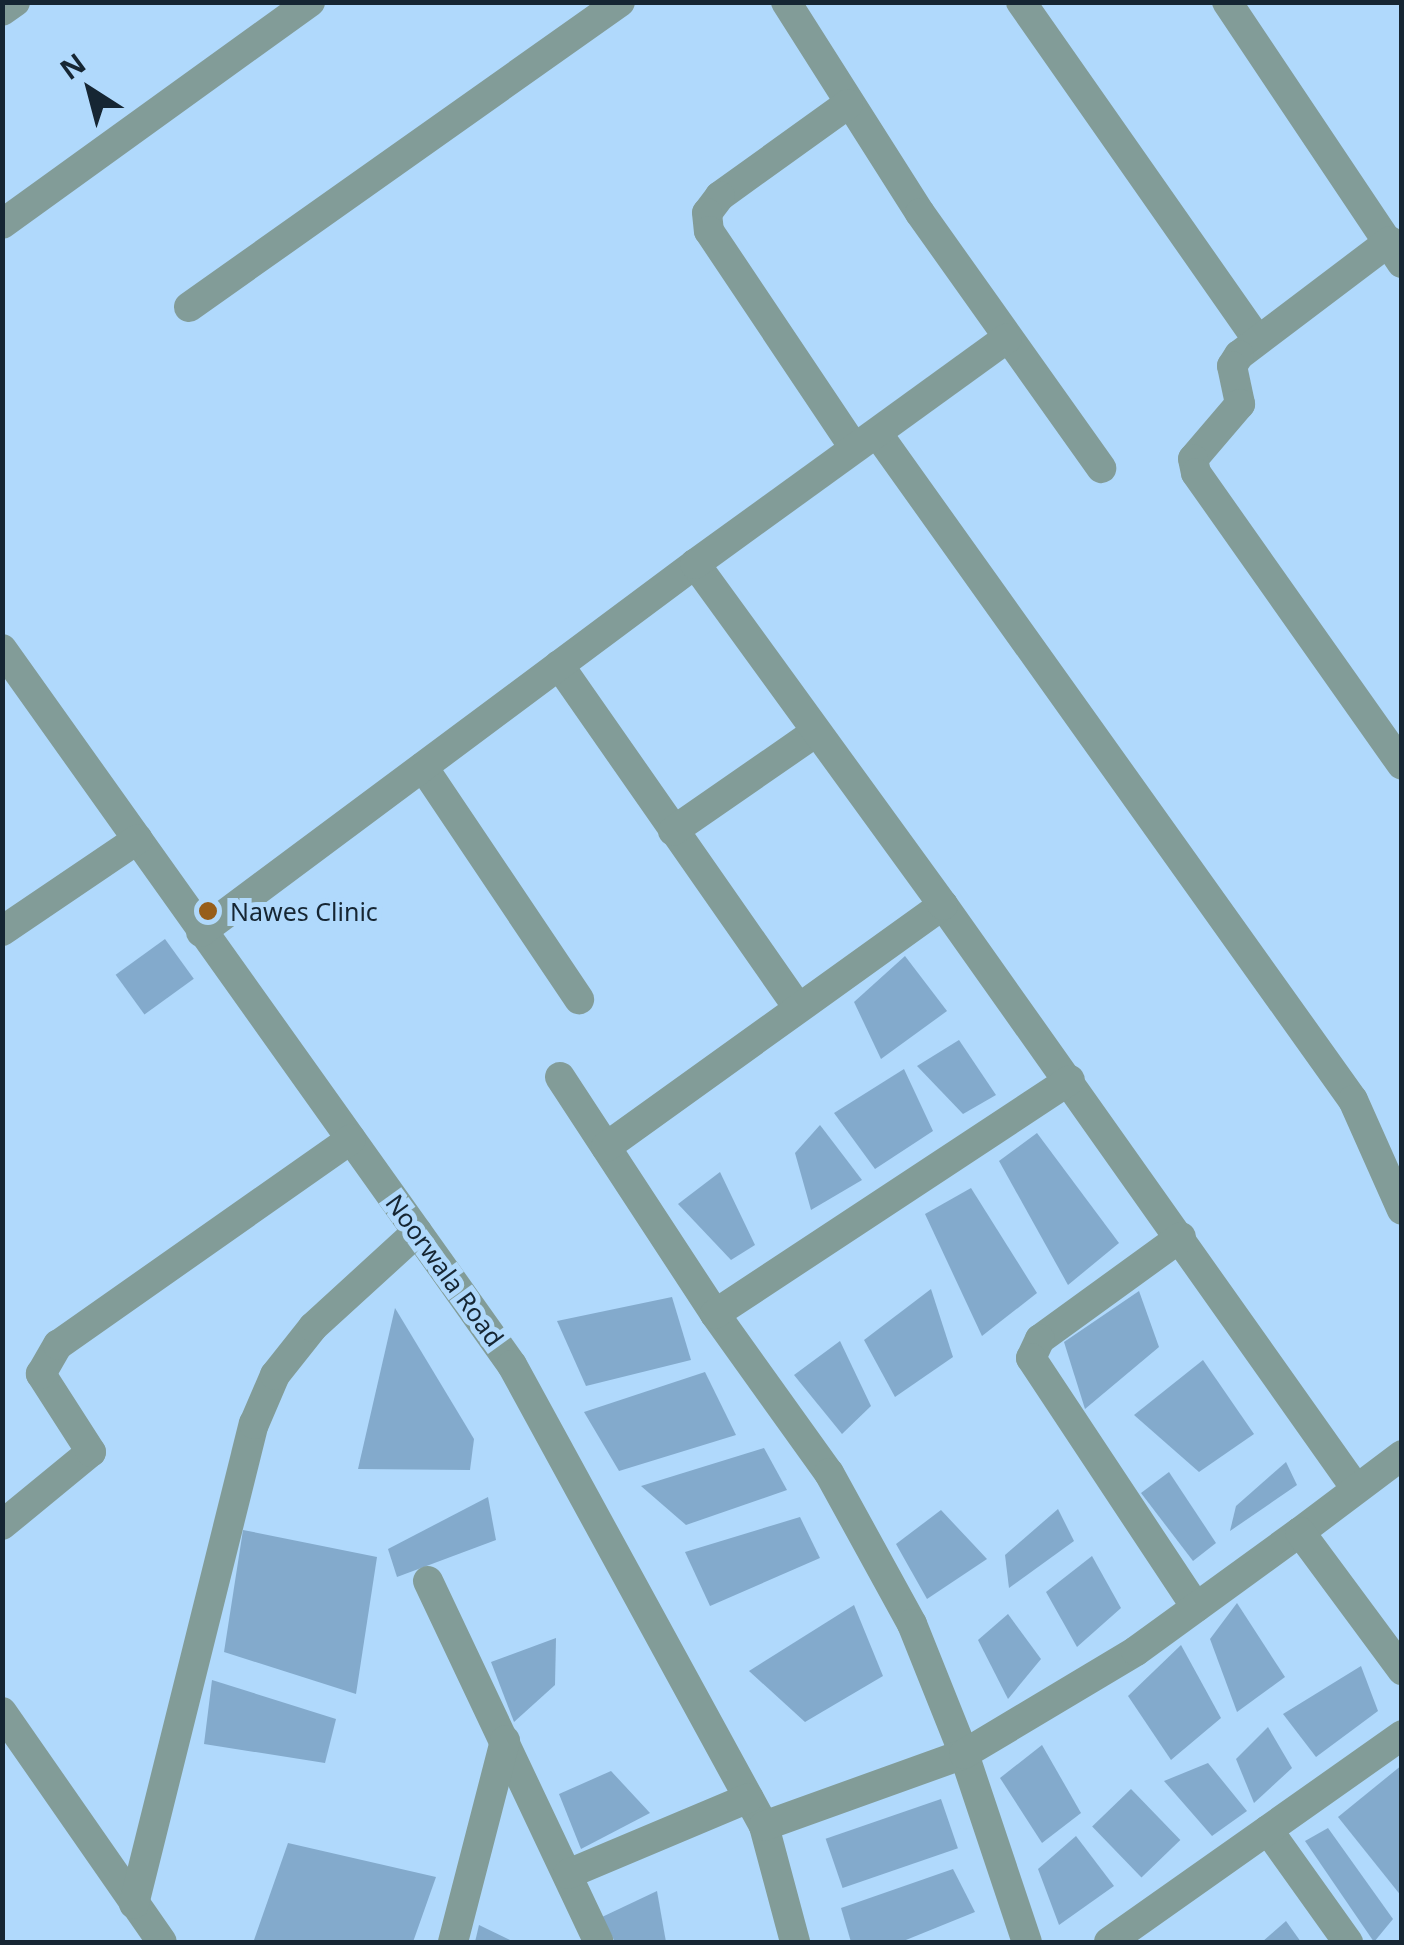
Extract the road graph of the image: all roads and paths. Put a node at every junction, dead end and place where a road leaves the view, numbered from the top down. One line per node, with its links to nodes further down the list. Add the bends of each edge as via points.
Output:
1 (15, 2): 7 (street)
2 (310, 2): 9 (street)
3 (786, 2): 8 (street)
4 (1022, 2): 13 (street)
5 (1228, 2): 10 (street)
6 (617, 3): 11 (street)
7 (2, 12)
8 (848, 104): 12 (street); 14 (street, via 720,196 707,213 709,231)
9 (2, 224)
10 (1396, 252): 13 (street)
11 (189, 307)
12 (1008, 338): 14 (street); 15 (street)
13 (1256, 338): 20 (street, via 1232,366 1240,404 1196,448 1196,473)
14 (866, 440): 16 (street); 33 (street, via 1353,1100)
15 (1101, 468)
16 (695, 564): 18 (street); 19 (street)
17 (2, 649): 23 (street, Noorwala Road)
18 (558, 665): 21 (street); 22 (street)
19 (816, 732): 22 (street); 24 (street)
20 (1402, 765)
21 (422, 767): 26 (street); 27 (street)
22 (673, 831): 28 (street)
23 (138, 839): 25 (street); 26 (street, Noorwala Road)
24 (943, 905): 28 (street); 30 (street)
25 (2, 931)
26 (201, 932): 31 (street, Noorwala Road)
27 (579, 998)
28 (798, 1007): 32 (street)
29 (560, 1077): 32 (street)
30 (1070, 1080): 35 (street); 36 (street)
31 (351, 1139): 34 (street, Noorwala Road); 39 (street, via 58,1345 41,1374 91,1452)
32 (606, 1147): 36 (street)
33 (1402, 1210)
34 (417, 1232): 48 (street, Noorwala Road, via 512,1365); 52 (street, via 313,1328 274,1375 254,1424)
35 (1180, 1237): 38 (street); 42 (street, via 1040,1339 1031,1358)
36 (715, 1314): 47 (street, via 828,1473 912,1624)
37 (1402, 1455): 38 (street)
38 (1356, 1487): 40 (street)
39 (2, 1524)
40 (1300, 1532): 42 (street); 43 (street)
41 (428, 1581): 46 (street)
42 (1196, 1607): 47 (street)
43 (1402, 1670)
44 (2, 1712): 52 (street)
45 (1402, 1735): 50 (street)
46 (505, 1741): 51 (street); 54 (street)
47 (964, 1754): 49 (street); 57 (street)
48 (749, 1798): 49 (street, Noorwala Road); 51 (street)
49 (764, 1826): 56 (street, Noorwala Road)
50 (1268, 1830): 58 (street); 59 (street)
51 (568, 1874): 55 (street)
52 (134, 1904): 53 (street)
53 (162, 1942)
54 (453, 1942)
55 (600, 1942)
56 (794, 1942)
57 (1027, 1942)
58 (1109, 1942)
59 (1348, 1942)

